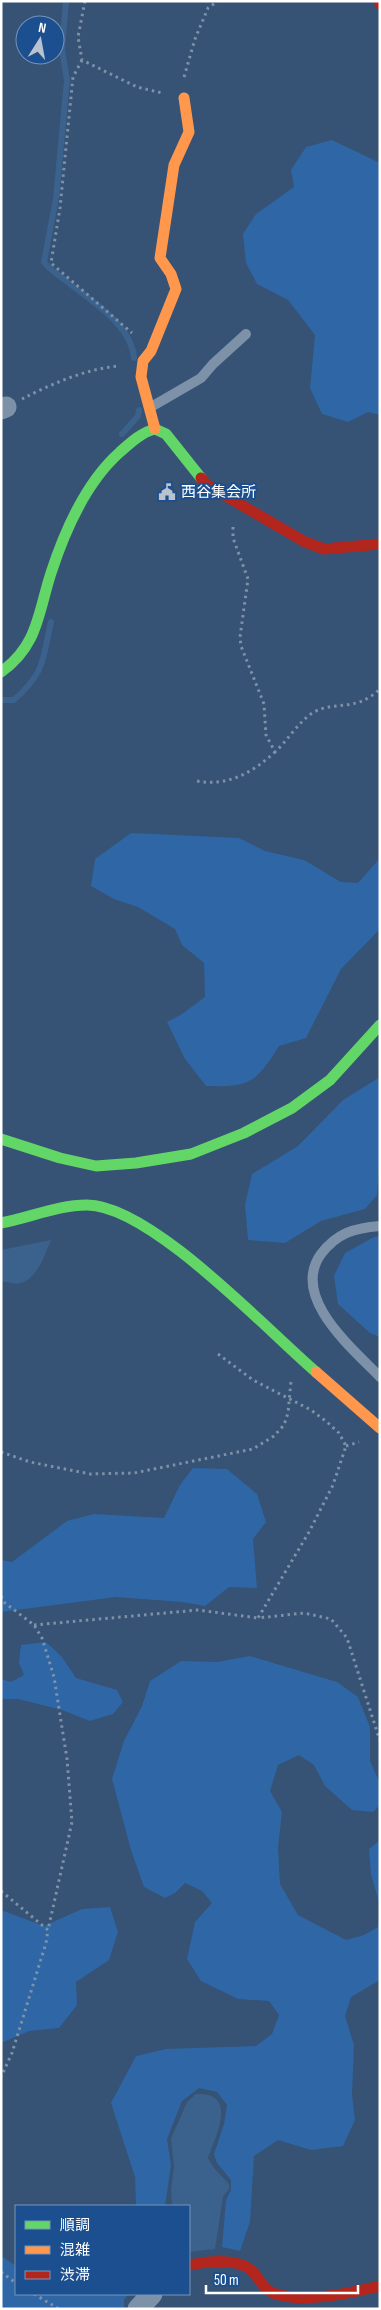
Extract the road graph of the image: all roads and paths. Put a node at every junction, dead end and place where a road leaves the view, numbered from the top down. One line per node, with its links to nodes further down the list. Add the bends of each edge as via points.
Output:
1 (85, 1): 3 (path, via 78,37)
2 (218, 1): 4 (path, via 208,8 195,39 184,76)
3 (82, 60): 4 (path, via 137,87); 6 (path, via 73,77 51,263 122,322 132,333)
4 (184, 98): 6 (street, via 189,132 174,165 160,258 176,289)
5 (246, 334): 8 (lane, via 201,378)
6 (145, 362): 7 (path, via 109,366 69,379); 8 (street, via 141,376)
7 (4, 408)
8 (149, 408): 9 (street)
9 (155, 429): 10 (street, via 166,434 207,485); 12 (street, via 123,449 91,486 60,551 33,638 19,658)
10 (231, 501): 11 (street, via 324,549); 14 (path, via 233,538 248,579 241,646 264,704 266,735)
11 (380, 544)
12 (1, 672)
13 (380, 690): 14 (path, via 358,703 314,712)
14 (275, 752): 15 (path, via 244,775 213,783)
15 (197, 781)
16 (380, 1026): 17 (street, via 330,1080 292,1108 244,1133 191,1154 96,1166)
17 (1, 1139)
18 (1, 1223): 21 (street, via 54,1209 97,1205 125,1214 179,1251)
19 (380, 1226): 22 (lane, via 356,1228 340,1235 316,1261 311,1276 319,1309)
20 (218, 1354): 23 (path, via 253,1380)
21 (298, 1357): 23 (path, via 292,1365); 24 (street)
22 (380, 1377)
23 (289, 1400): 25 (path, via 284,1425 274,1436 253,1449 134,1473 90,1474 30,1462); 27 (path, via 328,1422 346,1446 329,1492)
24 (380, 1428)
25 (1, 1452)
26 (1, 1596): 28 (path, via 5,1603)
27 (258, 1618): 28 (path, via 198,1610); 29 (path, via 304,1613 331,1619 347,1638)
28 (34, 1625): 31 (path, via 42,1638 54,1677 67,1759 72,1822)
29 (380, 1741)
30 (1, 1891): 31 (path)
31 (48, 1930): 32 (path, via 12,2053)
32 (1, 2077)
33 (190, 2266): 36 (street, via 206,2261 251,2269 266,2289 288,2295 352,2294)
34 (1, 2272): 35 (path)
35 (15, 2282)
36 (380, 2286)
37 (36, 2295): 39 (path)
38 (151, 2295): 40 (street)
39 (58, 2309)
40 (138, 2309)

